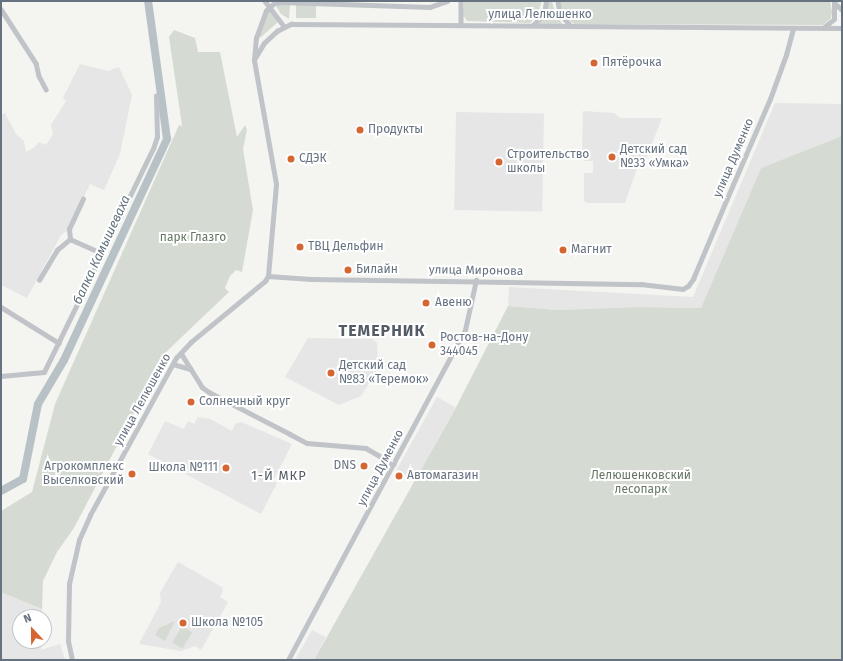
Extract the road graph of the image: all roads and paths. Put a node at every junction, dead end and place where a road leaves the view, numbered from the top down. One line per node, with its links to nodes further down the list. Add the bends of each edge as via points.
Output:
1 (265, 1): 7 (street)
2 (447, 1): 7 (street, via 430,7 287,2)
3 (461, 1): 10 (street)
4 (546, 1): 11 (street, via 544,14)
5 (558, 1): 12 (street, via 560,13)
6 (834, 1): 9 (street); 16 (street, via 834,19)
7 (269, 6): 13 (street); 17 (street, via 259,28)
8 (1, 9): 18 (street, via 36,63)
9 (842, 10)
10 (461, 25): 11 (street, улица Лелюшенко); 13 (street, улица Лелюшенко)
11 (533, 25): 12 (street, улица Лелюшенко)
12 (570, 25): 15 (street, улица Лелюшенко)
13 (284, 26): 17 (street, via 264,43)
14 (842, 28): 16 (street, улица Лелюшенко)
15 (793, 29): 16 (street, улица Лелюшенко); 26 (street, улица Думенко, via 773,91 693,279)
16 (822, 29)
17 (254, 60): 23 (street, via 276,184)
18 (46, 89)
19 (156, 96): 22 (street, via 157,137)
20 (83, 199): 21 (street, via 69,229)
21 (70, 239): 22 (street); 24 (street, via 57,250)
22 (101, 253): 28 (street)
23 (268, 276): 25 (street, улица Миронова, via 311,279); 29 (street, улица Лелюшенко, via 266,281 225,312)
24 (39, 280)
25 (476, 280): 26 (street, улица Миронова, via 646,284); 33 (street, улица Думенко, via 465,330)
26 (682, 289)
27 (1, 307): 28 (street)
28 (59, 344): 32 (street, via 44,372)
29 (181, 353): 30 (street, улица Лелюшенко); 31 (street)
30 (173, 364): 31 (street); 34 (street, улица Лелюшенко, via 90,515 79,540 69,584 68,641)
31 (190, 370): 33 (street, via 209,392 307,443 366,448)
32 (1, 376)
33 (394, 464): 35 (street, улица Думенко)
34 (72, 660)
35 (288, 660)

